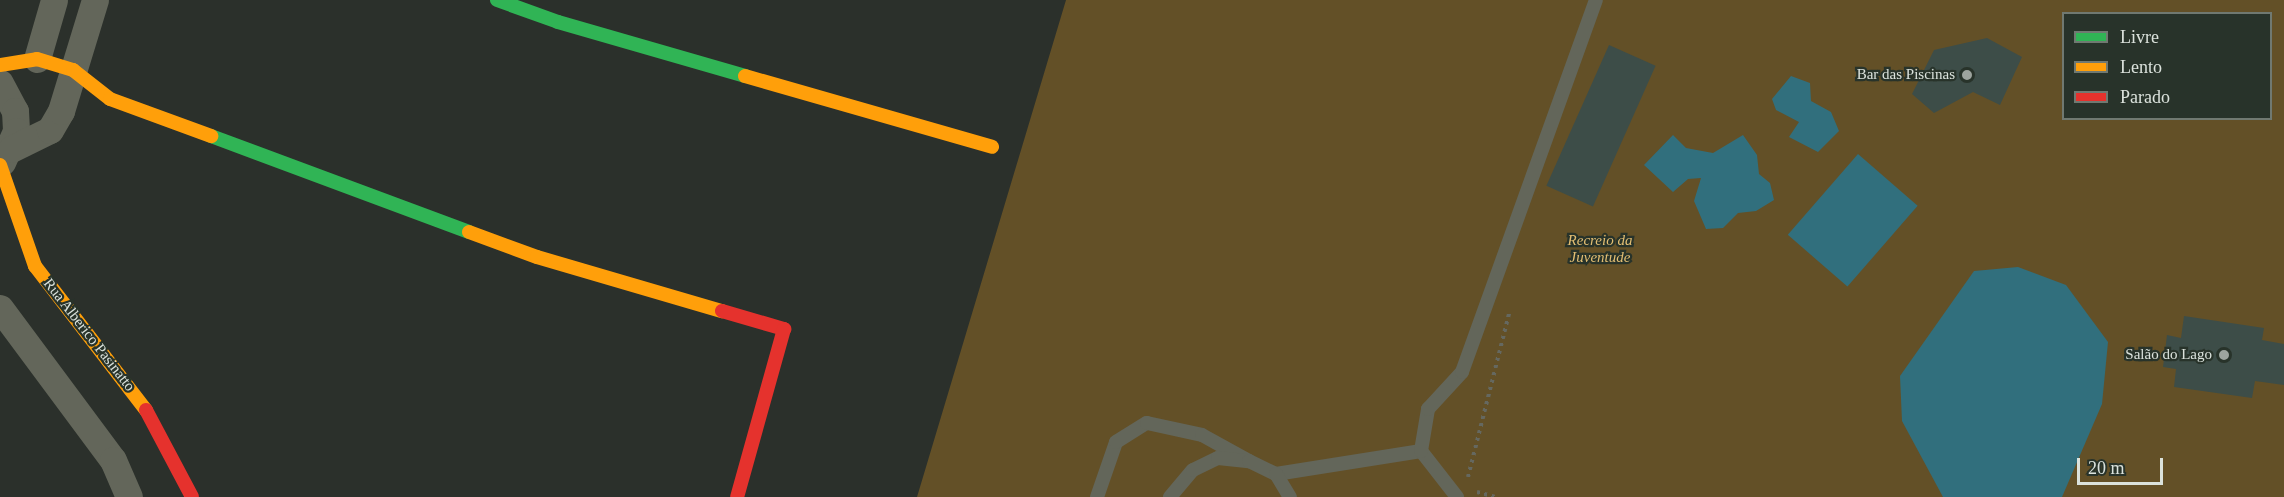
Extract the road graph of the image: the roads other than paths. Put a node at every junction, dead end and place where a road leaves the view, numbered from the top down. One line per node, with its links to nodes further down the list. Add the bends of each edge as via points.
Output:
1 (54, 0): 5 (street)
2 (94, 0): 7 (street)
3 (497, 0): 9 (street, via 558,22)
4 (1596, 0): 12 (lane, via 1462,372 1428,409)
5 (37, 59): 6 (street); 7 (street)
6 (0, 65)
7 (73, 70): 10 (street, via 62,111 50,130); 18 (street, via 110,99 537,257 784,329)
8 (0, 83): 10 (street, via 15,111)
9 (992, 147)
10 (4, 160): 17 (street, Rua Alberico Pasinatto, via 35,266 145,408)
11 (0, 308): 16 (street, via 113,460)
12 (1421, 451): 14 (lane); 15 (lane)
13 (1249, 461): 14 (lane); 19 (lane, via 1202,435 1146,423 1116,442); 20 (lane, via 1218,458 1193,470)
14 (1276, 474): 21 (lane)
15 (1461, 493)
16 (129, 497)
17 (192, 497)
18 (736, 497)
19 (1097, 497)
20 (1170, 497)
21 (1290, 497)

